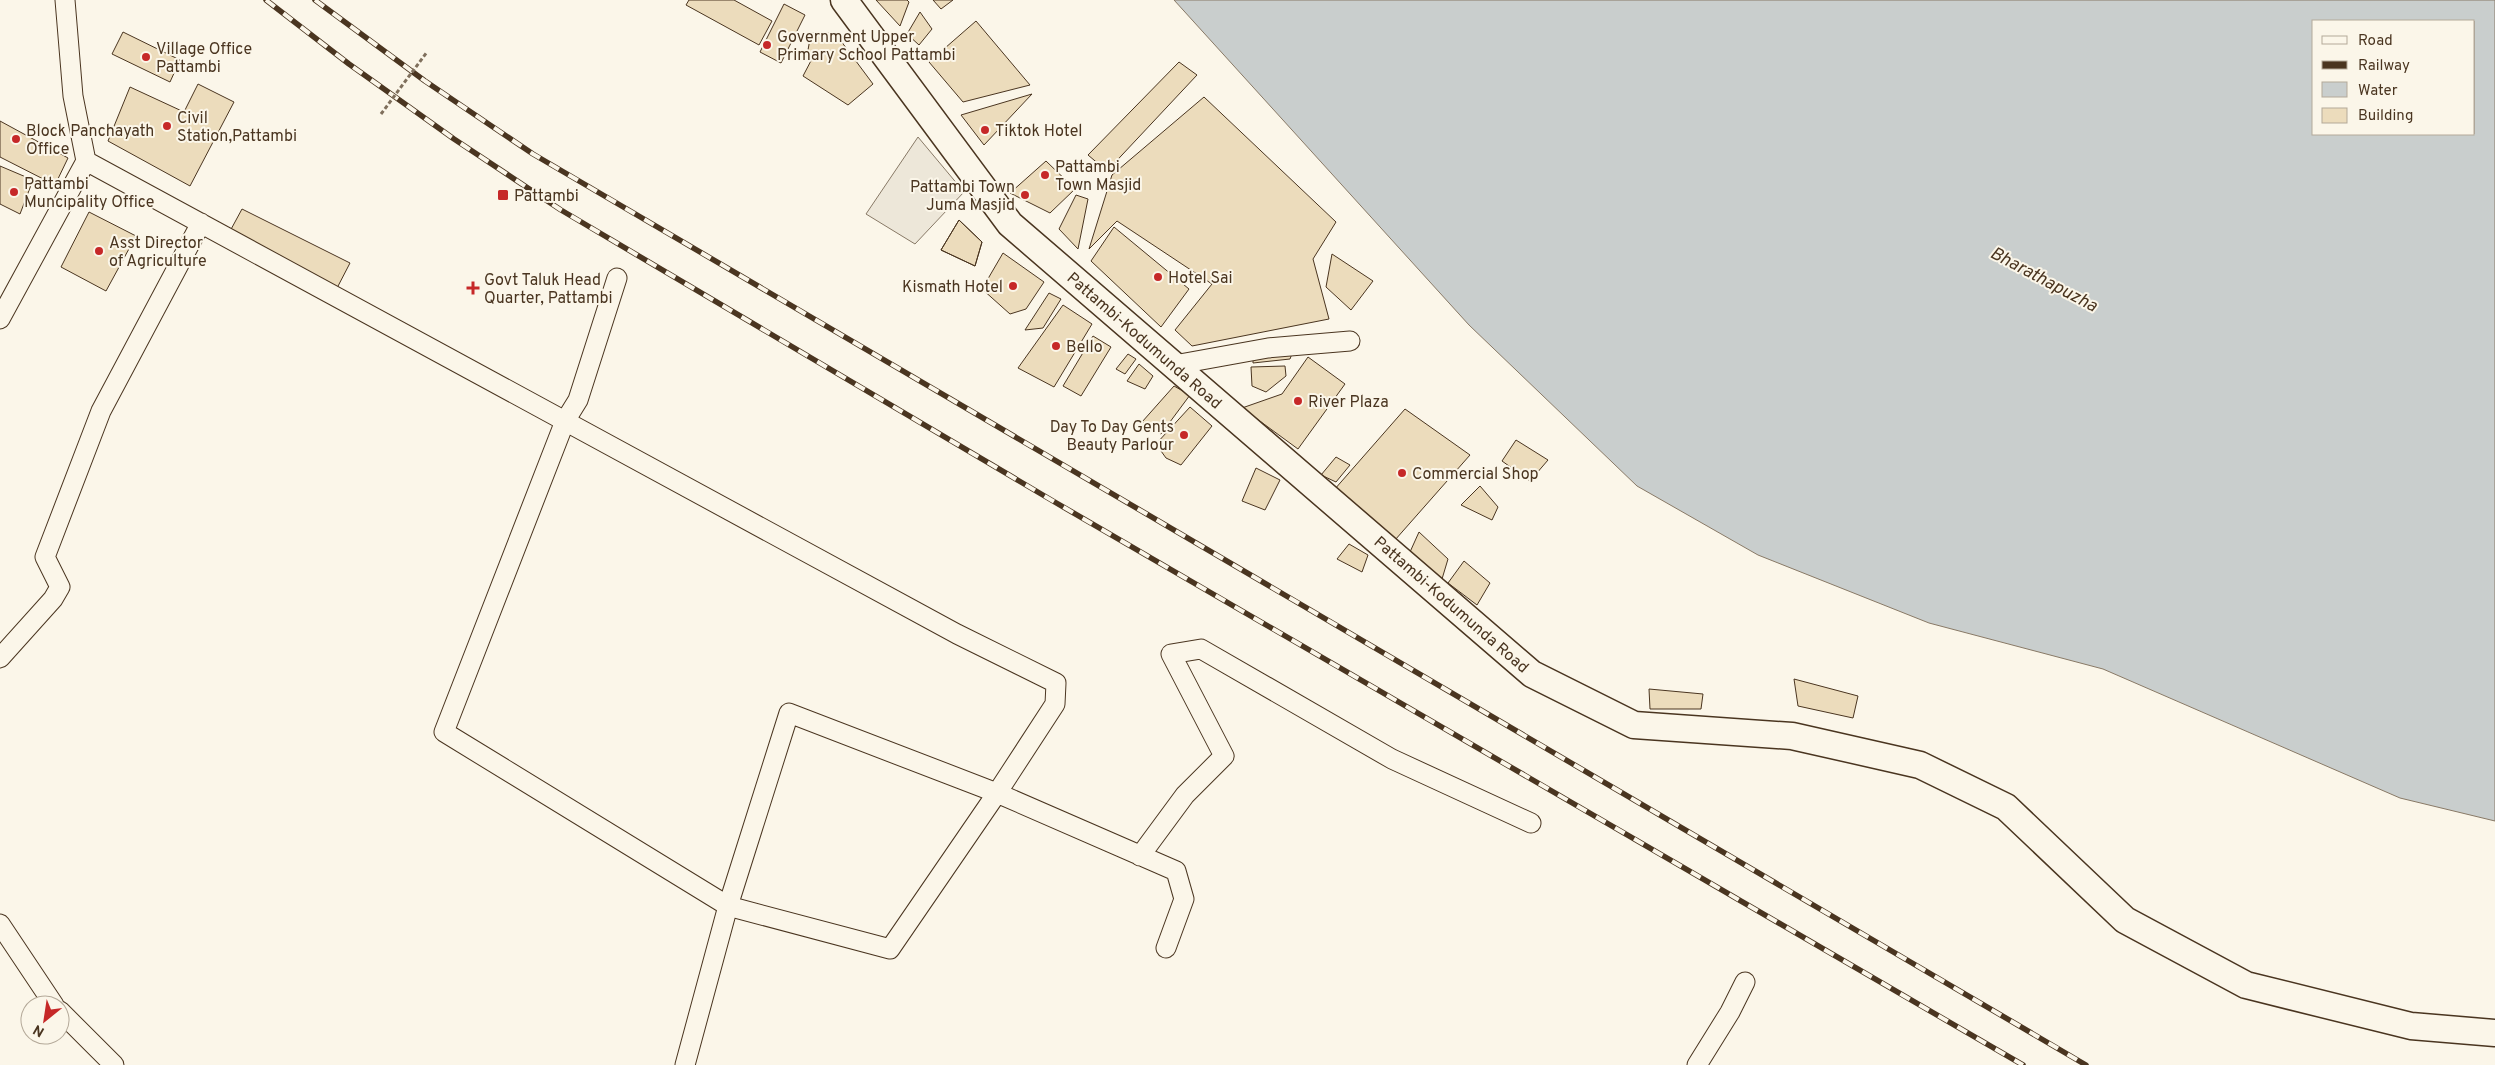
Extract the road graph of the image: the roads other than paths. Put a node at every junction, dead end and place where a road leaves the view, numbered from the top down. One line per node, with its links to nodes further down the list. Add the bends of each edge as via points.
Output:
1 (65, 0): 3 (street, via 73,96)
2 (844, 0): 8 (main road, Pattambi-Kodumunda Road, via 1010,224)
3 (86, 161): 4 (street); 6 (street)
4 (201, 223): 9 (street); 10 (street, via 101,411 45,557 60,587)
5 (617, 278): 9 (street, via 578,400)
6 (0, 319)
7 (1350, 341): 8 (street, via 1268,348)
8 (1174, 365): 20 (main road, Pattambi-Kodumunda Road, via 1532,674 1634,725 1792,736 1920,765 2006,807 2125,920 2246,985 2411,1026)
9 (565, 421): 11 (street, via 957,634 1056,684 1055,704); 14 (street, via 444,732)
10 (0, 658)
11 (997, 793): 13 (street); 14 (street, via 890,949); 14 (street, via 789,712)
12 (1531, 823): 13 (street, via 1392,759 1201,649 1171,654 1224,756 1186,795)
13 (1140, 856): 16 (street, via 1176,871 1184,899)
14 (728, 906): 22 (street)
15 (0, 924): 18 (street)
16 (1166, 948)
17 (1745, 982): 23 (street)
18 (47, 995)
19 (70, 1021): 21 (street)
20 (2495, 1033)
21 (114, 1065)
22 (685, 1065)
23 (1697, 1065)

